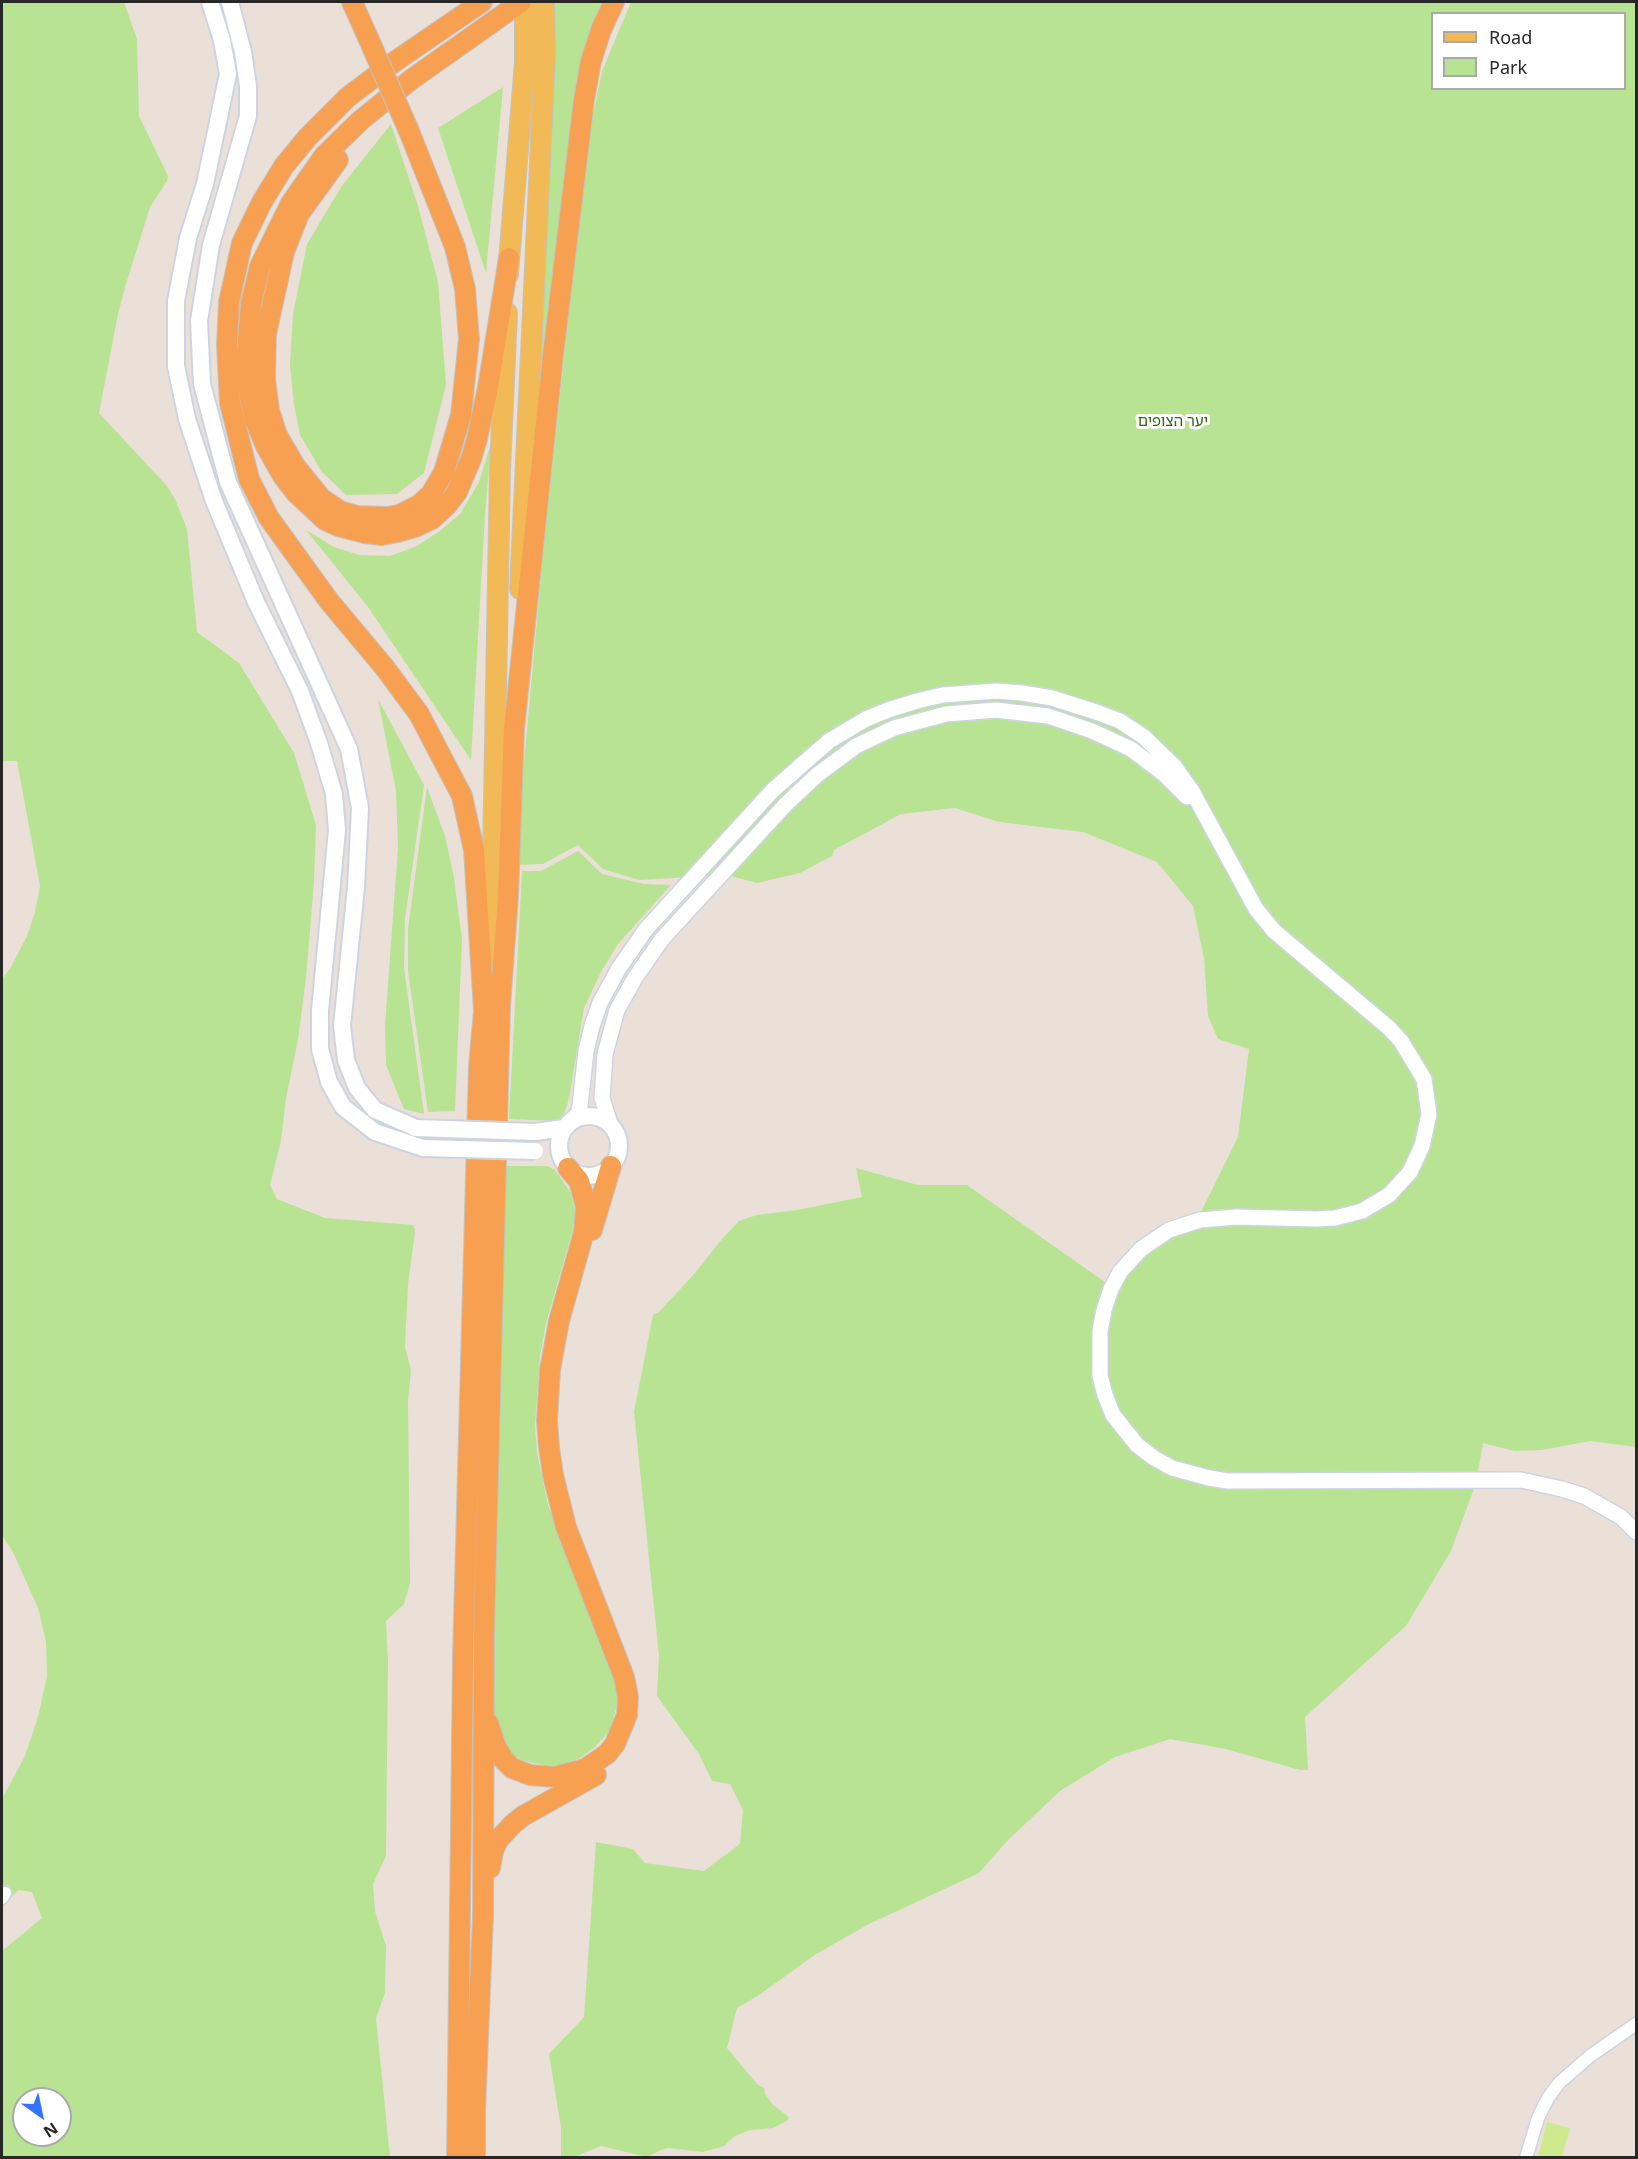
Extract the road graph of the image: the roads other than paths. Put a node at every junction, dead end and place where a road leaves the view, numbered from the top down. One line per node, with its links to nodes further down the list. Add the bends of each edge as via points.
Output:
1 (210, 2): 15 (main road, bridge, via 228,74 176,301 176,366 187,419 214,501 256,602 300,691 334,794 337,830 320,1011 320,1049 329,1082 343,1107 375,1132 423,1148 535,1151)
2 (230, 2): 14 (main road, bridge, via 243,52 248,116 211,245 199,321 202,384 228,482 349,749 360,808 342,1026 346,1060 357,1088 375,1110 416,1128 550,1132)
3 (352, 2): 8 (highway, bridge, via 455,247 465,289 469,339 461,415 444,472 426,500 412,510 387,517 357,516 340,511 321,498 277,435 269,410 265,348 284,252 299,214)
4 (482, 2): 12 (highway, via 348,97 308,136 285,166 242,243 229,302 227,345 233,415 249,479 269,518 419,714 462,796 474,850)
5 (523, 2): 8 (highway); 9 (main road, via 525,62)
6 (544, 2): 10 (main road, via 545,55)
7 (614, 2): 10 (highway, via 591,61 584,100)
8 (386, 100): 9 (highway, via 324,156 306,179 268,248 251,304 247,364 255,420 283,476 325,520 365,533 398,532 432,519 457,492 477,438)
9 (509, 258): 12 (main road, via 500,469 493,855)
10 (514, 729): 20 (highway, via 500,1006)
11 (1215, 836): 13 (street, via 1179,788 1149,762 1112,739 1058,719 996,710 946,714 874,736 841,756 786,804 662,939 635,978 617,1010 605,1054 602,1098); 14 (street, via 1192,791 1160,752 1120,722 1075,704 1022,693 959,694 916,701 866,719 830,741 773,790 647,928 600,1003 586,1051 578,1114); 18 (street, via 1256,909 1274,930 1389,1028 1411,1056 1424,1079 1426,1129 1410,1172 1389,1195 1362,1211 1325,1219 1200,1220 1169,1230 1141,1249 1111,1289 1100,1330 1100,1376 1113,1415 1137,1445 1154,1458 1172,1468 1209,1478 1521,1480 1584,1496 1621,1517)
12 (484, 1011): 23 (highway, via 479,1066 463,1658)
13 (610, 1124): 14 (main road, via 585,1116); 16 (main road, via 619,1140)
14 (566, 1126): 15 (main road, via 559,1143)
15 (565, 1163): 16 (main road, via 576,1174 595,1176); 17 (highway, via 579,1181 586,1207 580,1251)
16 (612, 1166): 17 (highway)
17 (569, 1286): 19 (highway, via 550,1370 548,1430 558,1501)
18 (1636, 1532)
19 (591, 1587): 20 (highway, via 628,1697 627,1715 615,1744 585,1769 540,1777 520,1772 504,1760 488,1721); 21 (highway, via 636,1678 640,1706 636,1729 625,1750 605,1770 523,1816 498,1840)
20 (484, 1632): 21 (highway)
21 (483, 1915): 24 (highway)
22 (1636, 2024): 25 (street, via 1559,2083 1538,2118)
23 (457, 2157)
24 (475, 2157)
25 (1526, 2157)

